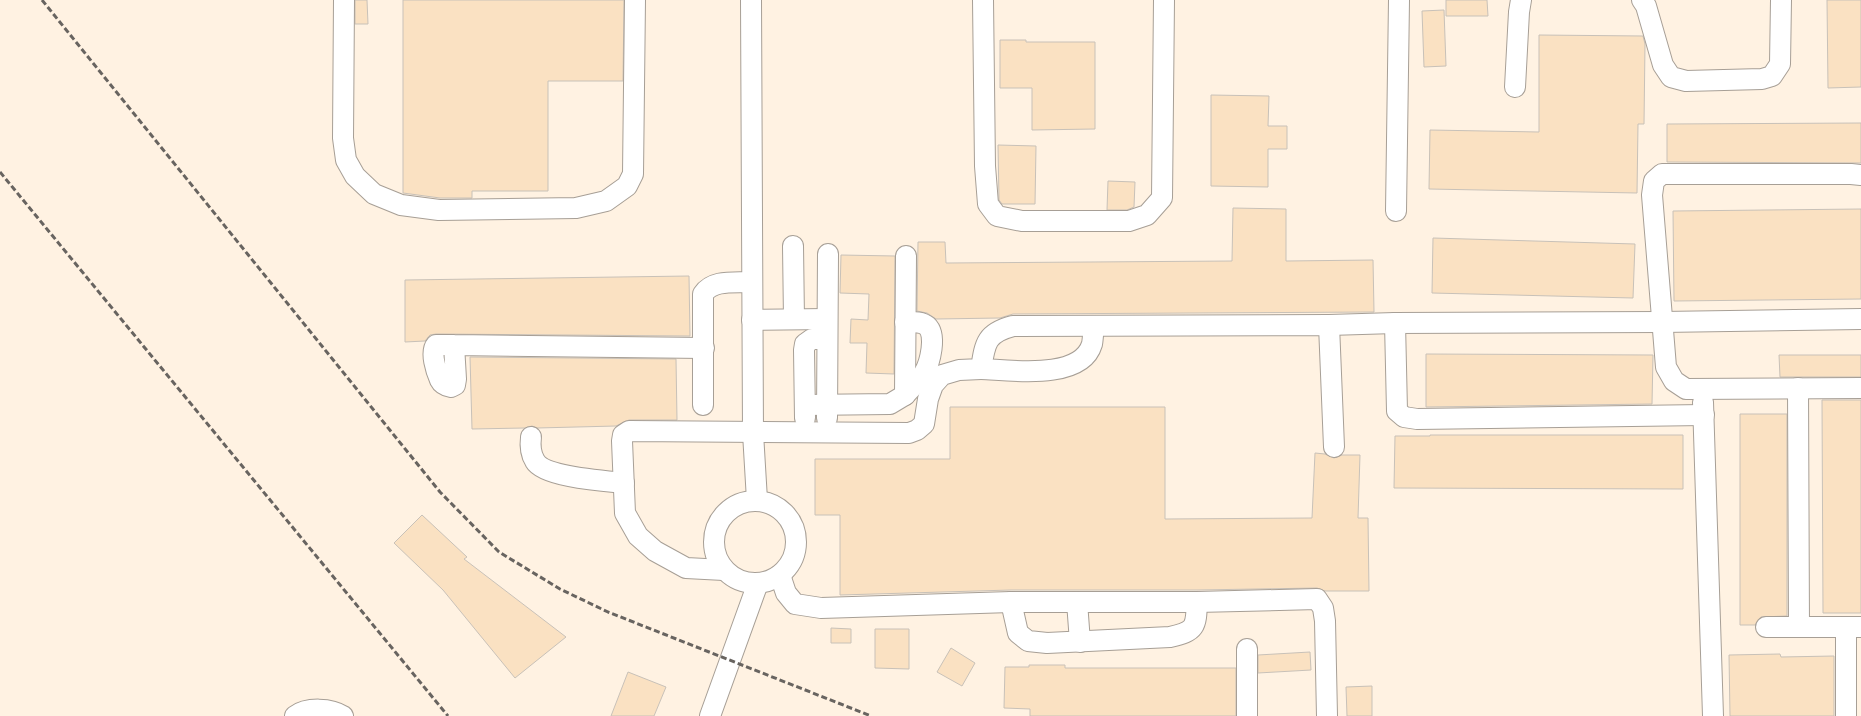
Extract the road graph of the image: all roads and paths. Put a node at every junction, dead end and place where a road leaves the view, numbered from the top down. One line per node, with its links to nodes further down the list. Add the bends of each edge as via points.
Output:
1 (344, 0): 2 (lane, via 343,138 346,160 356,176 374,194 401,205 440,210 576,208 606,201 627,186 632,174)
2 (635, 0)
3 (751, 0): 16 (lane)
4 (983, 0): 5 (lane, via 985,166 988,204 997,216 1030,221 1129,221 1147,215 1162,198)
5 (1164, 0)
6 (1399, 0): 12 (lane)
7 (1521, 0): 10 (lane)
8 (1642, 0): 9 (lane, via 1663,65 1672,78 1686,81 1762,79 1772,76 1780,64)
9 (1781, 0)
10 (1515, 87)
11 (1861, 175): 22 (lane, via 1662,174 1654,181 1652,195)
12 (1396, 211)
13 (793, 246): 17 (lane)
14 (828, 254): 18 (lane)
15 (906, 256): 21 (lane)
16 (752, 282): 20 (lane); 28 (lane, via 721,283 708,287 703,294)
17 (794, 319): 18 (lane); 20 (lane)
18 (827, 319): 26 (lane)
19 (1861, 319): 22 (lane)
20 (752, 320): 38 (lane)
21 (905, 322): 33 (lane); 33 (lane, via 927,326 932,354 923,374)
22 (1662, 322): 23 (lane); 32 (lane, via 1666,367 1674,381 1686,389)
23 (1395, 323): 24 (lane); 37 (lane, via 1397,411 1404,416 1417,419)
24 (1329, 324): 25 (lane); 42 (lane)
25 (1094, 326): 29 (lane, via 1092,345 1085,355 1069,367 1056,370); 29 (lane, via 1013,326 999,330 992,335 984,350)
26 (827, 339): 35 (lane, via 812,339 805,344); 36 (lane)
27 (454, 344): 28 (lane)
28 (704, 348): 34 (lane)
29 (981, 369): 40 (lane, via 959,370 942,375 933,386 928,399 924,424 917,430)
30 (1798, 388): 31 (lane); 32 (lane); 52 (lane)
31 (1861, 388)
32 (1703, 389): 37 (lane)
33 (905, 395): 36 (lane, via 890,404)
34 (703, 405)
35 (805, 405): 36 (lane); 39 (lane)
36 (827, 405): 40 (lane)
37 (1704, 415): 61 (lane)
38 (753, 432): 39 (lane); 43 (lane, via 629,431 623,434 622,441); 44 (lane)
39 (805, 432): 40 (lane)
40 (826, 432)
41 (530, 437): 43 (lane, via 530,448 535,462 543,469 572,477)
42 (1334, 447)
43 (624, 483): 45 (lane, via 625,513 638,536 655,551 686,568)
44 (757, 500): 45 (lane, via 743,502 730,508 721,518 715,531 714,545 717,558); 46 (lane, via 781,509 790,518 795,530 795,555)
45 (724, 570): 47 (lane, via 743,581)
46 (780, 575): 47 (lane); 48 (lane, via 786,593 795,604 821,608)
47 (758, 583): 58 (lane)
48 (1011, 602): 49 (lane); 54 (lane, via 1018,634 1028,641)
49 (1077, 602): 50 (lane); 54 (lane)
50 (1197, 602): 54 (lane, via 1196,623 1187,634); 60 (lane, via 1317,599 1323,608 1325,621)
51 (1766, 627): 52 (lane)
52 (1799, 627): 53 (lane)
53 (1853, 627): 62 (lane)
54 (1080, 642)
55 (1247, 649): 59 (lane)
56 (295, 716): 57 (lane, via 300,712 323,710)
57 (343, 716)
58 (710, 716)
59 (1246, 716)
60 (1327, 716)
61 (1713, 716)
62 (1846, 716)

